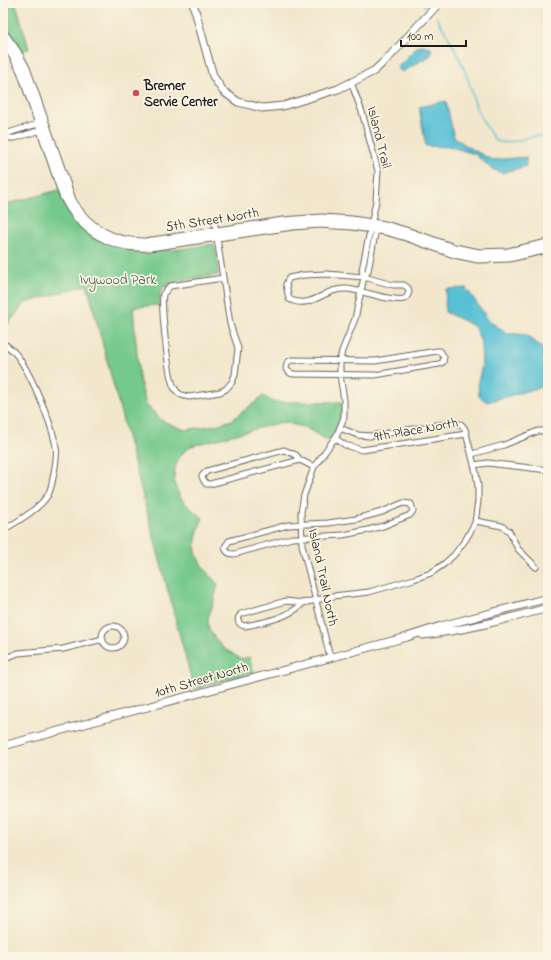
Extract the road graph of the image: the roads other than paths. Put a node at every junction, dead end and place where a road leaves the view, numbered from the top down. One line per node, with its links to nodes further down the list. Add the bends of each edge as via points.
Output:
1 (193, 3): 5 (street, via 213,76 223,91 238,102 262,108 283,106 338,89)
2 (437, 6): 5 (street, via 374,71)
3 (3, 32): 6 (street, 5th Street North, via 23,62)
4 (3, 41): 6 (street, 5th Street North, via 20,71)
5 (351, 82): 8 (street, Island Trail, via 378,170)
6 (43, 126): 7 (street); 9 (street, 5th Street North, via 72,200 86,219 100,231 139,242)
7 (4, 136)
8 (373, 227): 9 (street, 5th Street North, via 341,219 306,219); 10 (street, 5th Street North, via 400,229 454,248 490,254); 11 (street, 5th Street North, via 454,254 478,259 509,258); 12 (street, Island Trail North, via 368,271)
9 (216, 231): 13 (street)
10 (548, 243)
11 (548, 250)
12 (364, 277): 14 (street, Island Trail North); 14 (street, via 393,285 404,285 410,292 404,299 397,299); 14 (street, via 304,275 289,278 286,284 292,301 311,302 340,288)
13 (223, 278): 13 (street, via 230,324 238,348 236,375 226,389 220,392 184,396 174,389 169,374 163,294 170,286)
14 (361, 291): 16 (street, Island Trail North, via 355,319)
15 (3, 343): 29 (street, via 13,351 27,372 47,415 57,448 49,494 31,512)
16 (340, 361): 17 (street, Island Trail North); 17 (street, via 291,360 286,366 290,373); 17 (street, via 379,361 437,351 440,351 444,358 439,364 375,375)
17 (340, 375): 18 (street, Island Trail North, via 344,400 344,417)
18 (340, 428): 19 (street, 9th Place North, via 358,435 370,436 457,422 463,426); 20 (street, Island Trail North)
19 (466, 434): 20 (street, 9th Place North, via 362,450 345,445); 22 (street)
20 (335, 438): 25 (street, Island Trail North)
21 (548, 438): 22 (street, via 543,431 538,431 504,446)
22 (472, 454): 24 (street)
23 (300, 460): 23 (street, via 296,455 281,451 207,471 202,476 206,484 210,484); 25 (street)
24 (474, 465): 26 (street, via 492,463); 27 (street, via 478,486)
25 (314, 467): 28 (street, Island Trail North, via 304,495)
26 (548, 470)
27 (476, 521): 31 (street, via 502,526 508,531 518,549); 33 (street, via 454,555 431,573 370,592)
28 (300, 524): 30 (street, Island Trail North); 30 (street, via 229,541 225,547 229,554 234,554); 30 (street, via 356,519 403,503 411,504 413,507 410,515 384,526 343,535)
29 (3, 530)
30 (301, 537): 33 (street, Island Trail North)
31 (536, 566)
32 (548, 598): 36 (street, 10th Street North)
33 (315, 600): 34 (street); 38 (street, Island Trail North)
34 (303, 603): 34 (street, via 286,601 241,614 238,622 245,626 279,617 292,613)
35 (548, 608): 36 (street, 10th Street North, via 469,628)
36 (407, 637): 38 (street, 10th Street North)
37 (103, 640): 37 (street, via 106,646 116,648 124,641 124,634 117,627 110,627 105,631); 39 (street, via 62,649 18,653)
38 (330, 657): 40 (street, 10th Street North)
39 (3, 659)
40 (3, 746)

